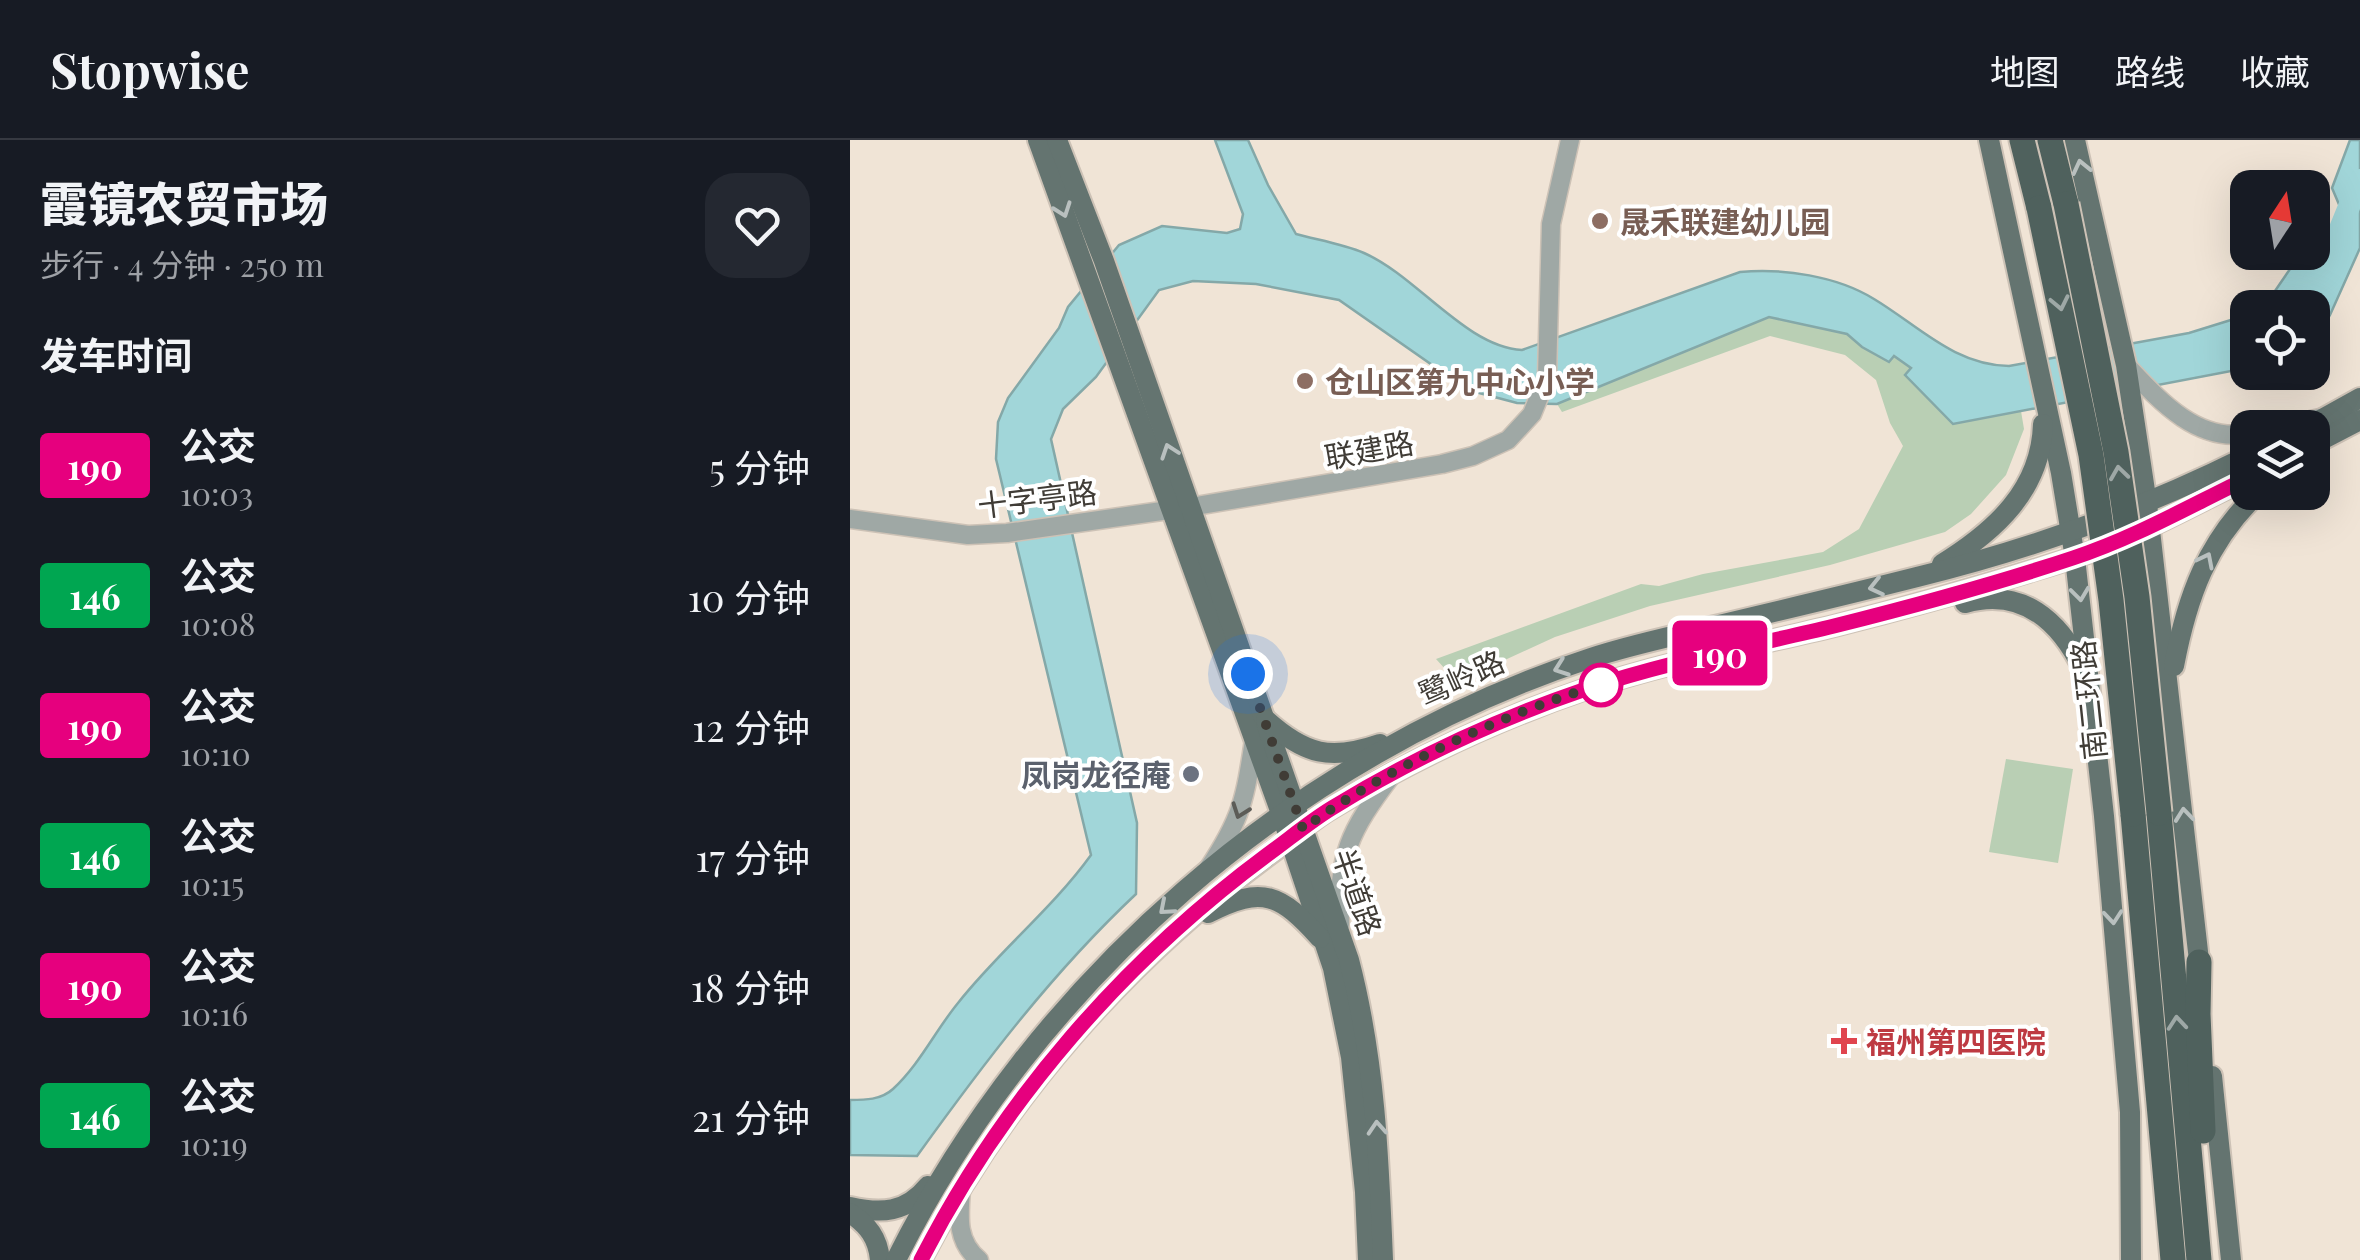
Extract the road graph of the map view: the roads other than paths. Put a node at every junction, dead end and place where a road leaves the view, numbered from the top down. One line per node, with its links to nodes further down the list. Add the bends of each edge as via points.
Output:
1 (1038, 140): 18 (main road, 半道路, one-way to 18, via 1114,352)
2 (1057, 140): 18 (main road, 半道路, one-way to 2, via 1104,261)
3 (1570, 140): 18 (street, 联建路, via 1550,224 1548,368 1538,405 1517,433 1474,456)
4 (1988, 140): 9 (main road)
5 (2022, 140): 33 (highway, 南二环路, one-way to 33, bridge, via 2090,455)
6 (2050, 140): 33 (highway, 南二环路, one-way to 6, bridge, via 2137,597 2118,470)
7 (2075, 140): 8 (main road, one-way to 7)
8 (2126, 366): 13 (street, via 2189,423); 17 (main road)
9 (2044, 392): 22 (main road); 24 (main road, via 2040,456 2023,492 1986,534)
10 (2360, 398): 11 (main road)
11 (2330, 416)
12 (2360, 420): 14 (main road)
13 (2230, 435)
14 (2330, 436)
15 (2230, 465): 17 (main road, 鹭岭路)
16 (2230, 487): 21 (main road, 鹭岭路)
17 (2148, 504): 21 (main road); 22 (main road, 鹭岭路)
18 (1180, 508): 20 (street, 十字亭路, via 1008,533); 28 (main road, 半道路); 30 (main road, 半道路)
19 (2242, 510): 27 (main road, one-way to 19, via 2200,572)
20 (850, 519)
21 (2150, 527): 23 (main road, 鹭岭路); 27 (main road)
22 (2070, 530): 23 (main road); 24 (main road, 鹭岭路)
23 (2075, 558): 25 (main road, 鹭岭路); 26 (main road, one-way to 26)
24 (1922, 576): 29 (main road, 鹭岭路, one-way to 29, via 1592,657)
25 (1899, 609): 26 (main road, via 1934,611 1989,597 2017,602 2061,631); 31 (main road, 鹭岭路, via 1587,689)
26 (2091, 684): 51 (main road, one-way to 51, via 2130,1112)
27 (2170, 687): 38 (main road, one-way to 27)
28 (1265, 719): 29 (main road, via 1300,746 1325,754 1360,750); 32 (main road, 半道路)
29 (1420, 728): 32 (main road, 鹭岭路)
30 (1254, 740): 32 (main road, 半道路); 35 (street, one-way to 35, via 1238,820)
31 (1391, 776): 34 (main road, 鹭岭路); 37 (street, via 1348,842)
32 (1289, 811): 34 (main road, 半道路); 35 (main road, 鹭岭路)
33 (2146, 813): 39 (highway, 南二环路, one-way to 33); 40 (highway, 南二环路)
34 (1296, 834): 36 (main road, 鹭岭路); 37 (main road, 半道路)
35 (1204, 875): 41 (main road, 鹭岭路, one-way to 41, via 1073,1000)
36 (1175, 930): 37 (main road, via 1244,896 1284,904); 43 (main road, 鹭岭路, via 1075,1034)
37 (1333, 937): 49 (main road, 半道路, via 1350,1046); 50 (main road, 半道路, one-way to 37, via 1372,1076 1357,993)
38 (2199, 962): 42 (highway); 56 (main road)
39 (2182, 1078): 42 (highway); 54 (highway, 南二环路)
40 (2159, 1116): 52 (highway); 53 (highway, 南二环路)
41 (957, 1151): 44 (main road, via 906,1206); 46 (main road, 鹭岭路)
42 (2205, 1172): 55 (highway)
43 (960, 1189): 47 (main road, 鹭岭路); 48 (street, via 963,1240)
44 (850, 1210): 45 (main road, via 874,1237)
45 (880, 1260)
46 (896, 1260)
47 (921, 1260)
48 (979, 1260)
49 (1368, 1260)
50 (1383, 1260)
51 (2131, 1260)
52 (2162, 1260)
53 (2173, 1260)
54 (2199, 1260)
55 (2216, 1260)
56 (2232, 1260)

